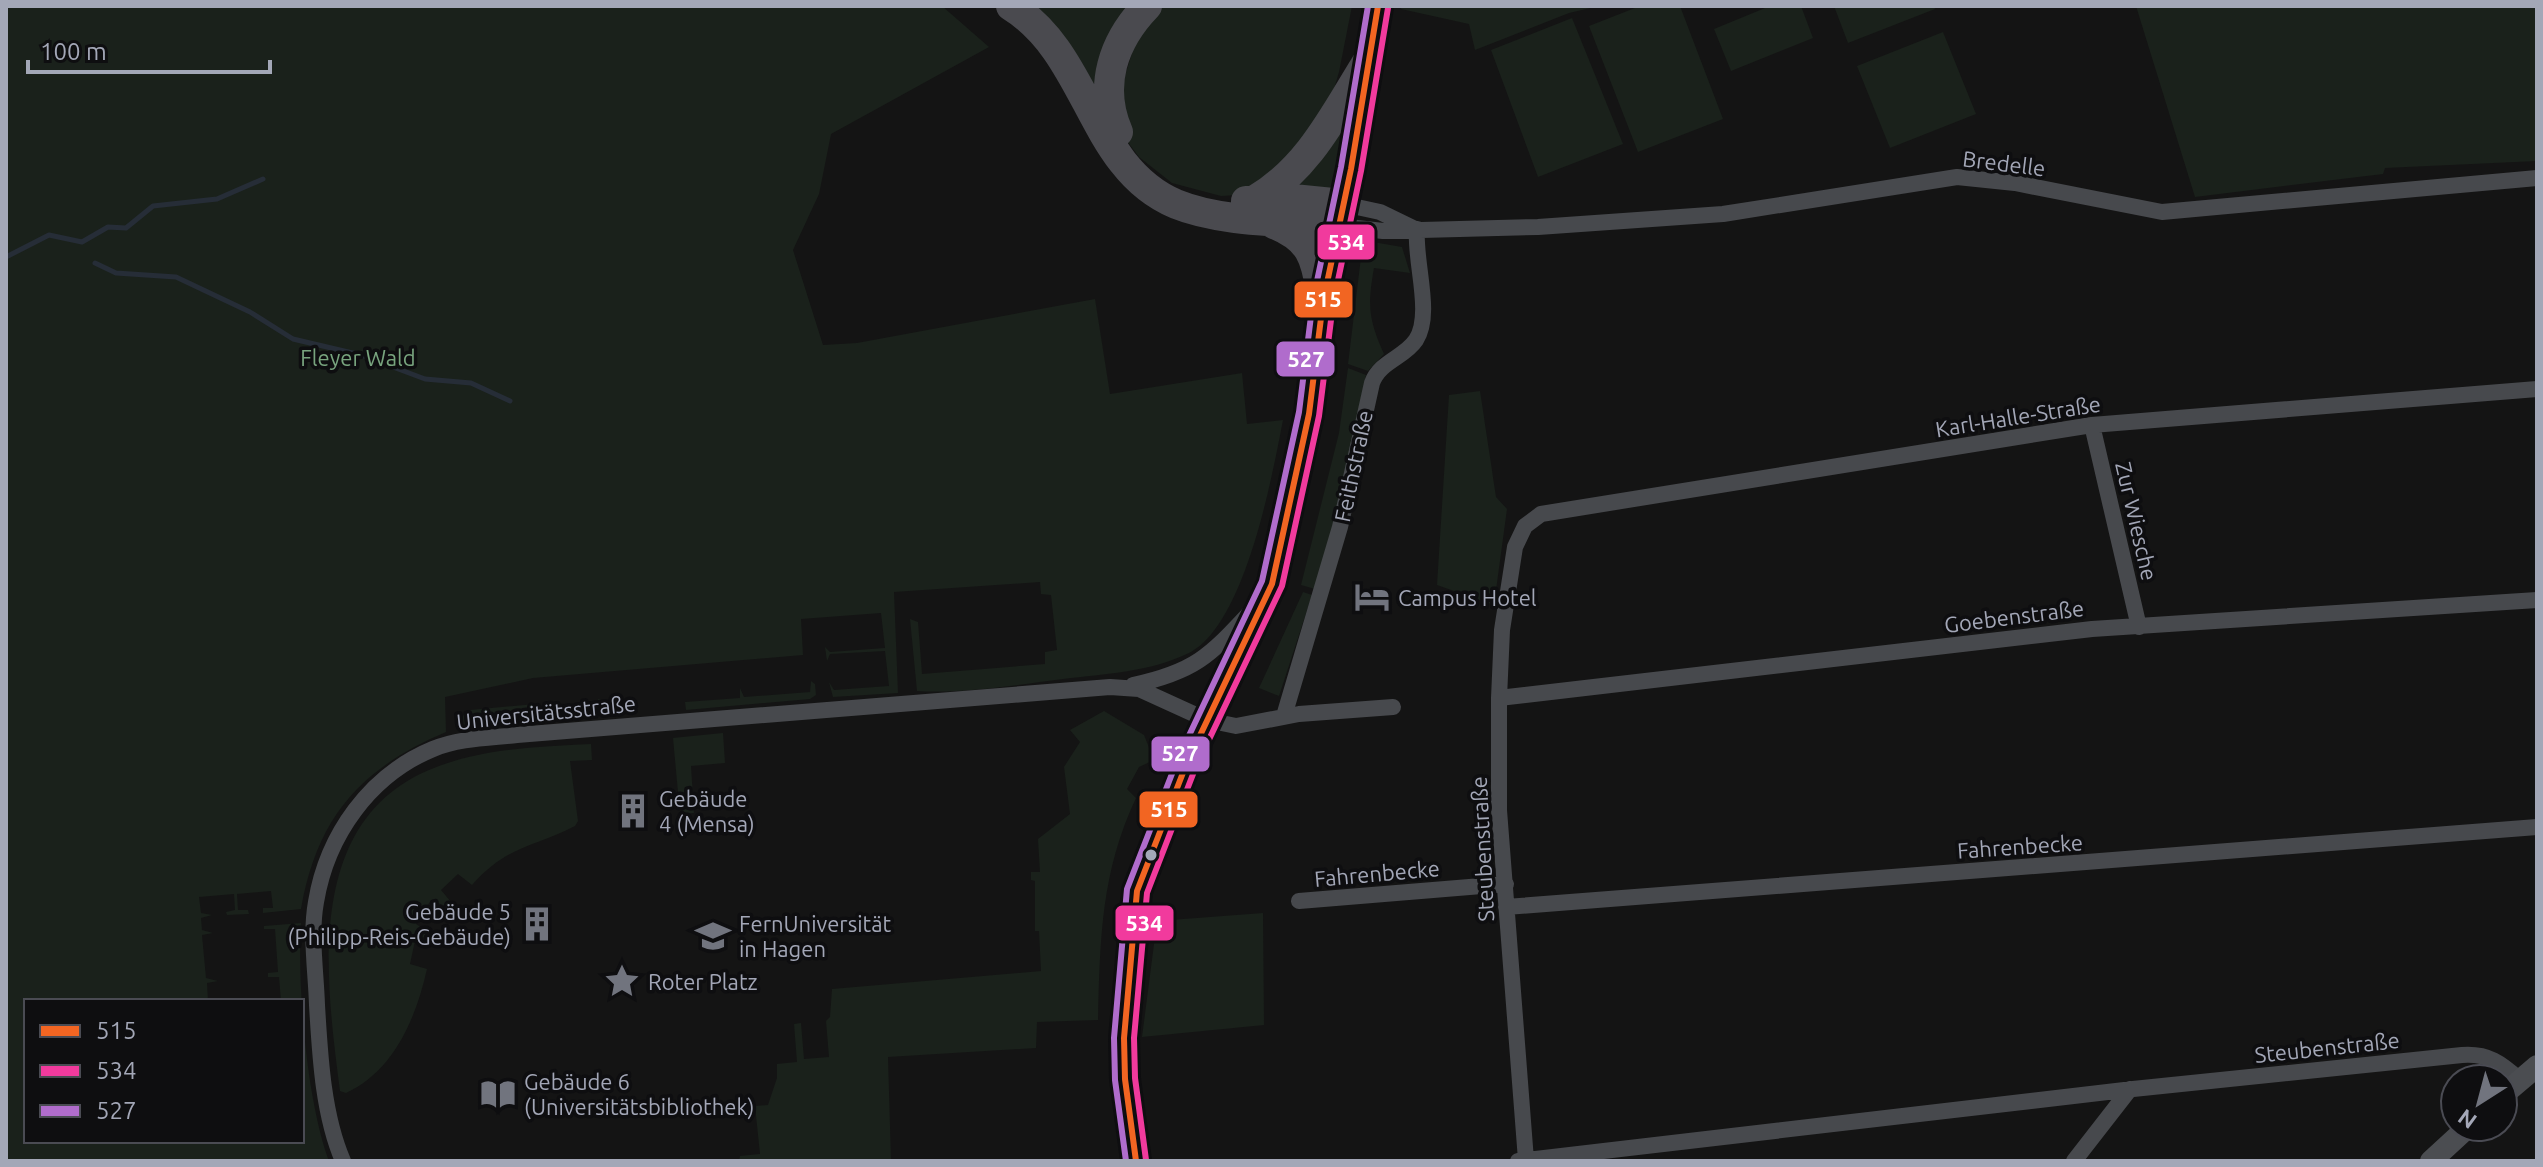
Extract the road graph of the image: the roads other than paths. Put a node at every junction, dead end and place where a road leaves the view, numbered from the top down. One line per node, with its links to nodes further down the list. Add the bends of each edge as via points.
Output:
1 (1011, 6): 6 (highway, via 1040,27 1060,52 1112,147 1135,177 1175,204 1211,213)
2 (1147, 6): 6 (highway, via 1120,43 1108,78 1110,114 1124,144 1143,169 1167,186)
3 (1378, 6): 4 (main road)
4 (1369, 59): 6 (highway, via 1301,165); 7 (main road)
5 (2537, 178): 8 (street, Bredelle, via 2162,212 1957,177 1723,214)
6 (1256, 209): 7 (highway); 9 (highway, via 1308,245)
7 (1342, 215): 8 (street, Bredelle, via 1380,212); 9 (main road)
8 (1417, 229): 19 (street, Feithstraße, via 1422,321 1413,344 1381,367 1372,383 1340,527)
9 (1323, 302): 13 (main road, via 1298,473)
10 (2537, 389): 11 (street, Karl-Halle-Straße)
11 (2092, 425): 12 (street, Karl-Halle-Straße, via 1541,514); 15 (street, Zur Wiesche)
12 (1519, 536): 17 (street, Steubenstraße, via 1502,630)
13 (1269, 592): 16 (street, Universitätsstraße, via 1193,667); 20 (main road)
14 (2537, 600): 15 (street, Goebenstraße)
15 (2139, 627): 17 (street, Goebenstraße)
16 (1127, 687): 20 (street, Universitätsstraße); 29 (street, Universitätsstraße, via 517,735 459,742 409,762 385,778 340,830 316,901 318,1022 328,1104)
17 (1499, 698): 22 (street, Steubenstraße, via 1499,810)
18 (1393, 707): 19 (street)
19 (1284, 716): 20 (street, via 1241,726)
20 (1207, 720): 30 (main road, via 1149,854 1132,918 1125,1052)
21 (2537, 827): 24 (street, Fahrenbecke)
22 (1506, 884): 23 (street, Fahrenbecke); 24 (street, Steubenstraße)
23 (1299, 901)
24 (1506, 907): 28 (street, Steubenstraße)
25 (2520, 1080): 26 (street, Steubenstraße, via 2482,1054)
26 (2130, 1089): 28 (street, Steubenstraße); 32 (street)
27 (2451, 1143): 33 (main road)
28 (1526, 1160): 31 (street, Steubenstraße)
29 (343, 1161)
30 (1136, 1161)
31 (1517, 1161)
32 (2074, 1161)
33 (2431, 1161)

